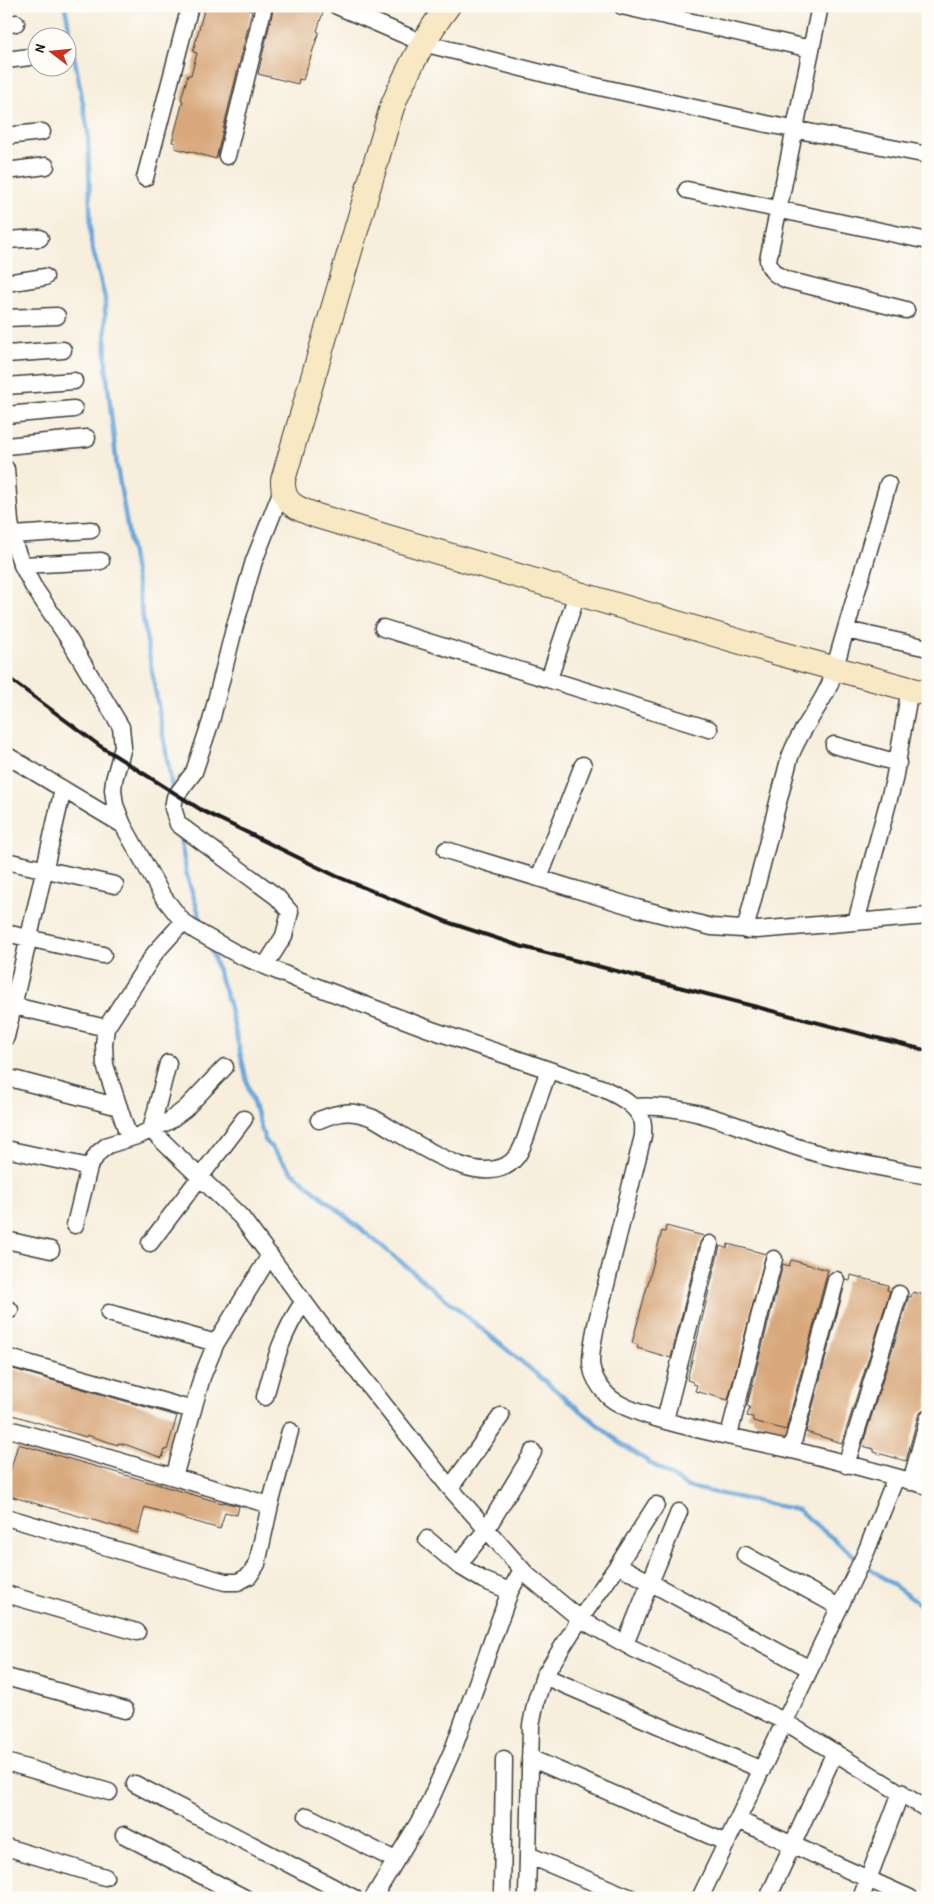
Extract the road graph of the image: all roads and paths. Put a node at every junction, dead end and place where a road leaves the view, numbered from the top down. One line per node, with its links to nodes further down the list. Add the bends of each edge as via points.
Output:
1 (190, 6): 18 (street)
2 (264, 6): 15 (street)
3 (337, 6): 7 (street)
4 (448, 6): 7 (street)
5 (622, 6): 8 (street)
6 (820, 6): 8 (street)
7 (422, 43): 11 (street, via 577,82); 39 (street, via 392,107)
8 (811, 49): 11 (street)
9 (28, 57): 10 (street)
10 (6, 60)
11 (794, 130): 14 (street); 20 (street)
12 (42, 132): 13 (street)
13 (6, 136)
14 (928, 155)
15 (227, 156)
16 (46, 166): 17 (street)
17 (6, 171)
18 (145, 178)
19 (687, 190): 20 (street)
20 (778, 208): 23 (street); 26 (street, via 768,260 772,272 787,280)
21 (40, 238): 22 (street)
22 (6, 240)
23 (928, 241)
24 (45, 278): 25 (street)
25 (6, 283)
26 (906, 310)
27 (57, 316): 28 (street)
28 (6, 318)
29 (63, 350): 30 (street)
30 (6, 354)
31 (74, 381): 32 (street)
32 (6, 386)
33 (74, 410): 34 (street)
34 (6, 415)
35 (87, 438): 36 (street)
36 (6, 446)
37 (6, 469): 41 (street)
38 (888, 484): 46 (street)
39 (282, 490): 44 (street, via 291,504 317,516); 70 (street, via 254,561 194,772 175,797 173,808 178,824 277,897 290,912 284,936)
40 (91, 530): 41 (street)
41 (11, 541): 43 (street)
42 (100, 561): 43 (street)
43 (22, 565): 57 (street, via 121,727 123,747 113,790)
44 (577, 594): 48 (street); 49 (street)
45 (383, 628): 49 (street)
46 (846, 630): 47 (street); 48 (street)
47 (927, 646)
48 (835, 669): 50 (street); 66 (street, via 822,701 793,747)
49 (549, 679): 51 (street)
50 (919, 692): 54 (street)
51 (709, 729)
52 (834, 745): 54 (street)
53 (6, 755): 56 (street)
54 (898, 763): 64 (street)
55 (583, 765): 61 (street)
56 (64, 790): 57 (street); 60 (street)
57 (123, 825): 65 (street, via 162,895)
58 (446, 850): 61 (street)
59 (6, 861): 60 (street)
60 (45, 870): 62 (street); 68 (street)
61 (539, 878): 66 (street, via 687,922)
62 (115, 885)
63 (928, 916): 64 (street)
64 (856, 922): 66 (street)
65 (189, 927): 70 (street); 72 (street, via 155,952)
66 (745, 930)
67 (6, 933): 68 (street)
68 (29, 938): 69 (street); 71 (street)
69 (103, 955)
70 (265, 966): 76 (street, via 429,1029)
71 (10, 1005): 72 (street); 73 (street)
72 (106, 1028): 78 (street, via 105,1065)
73 (6, 1037)
74 (168, 1063): 82 (street)
75 (225, 1067): 82 (street, via 184,1109)
76 (548, 1070): 79 (street, via 602,1088); 81 (street, via 522,1149 512,1162 497,1169 479,1170 457,1165 361,1114 342,1112)
77 (6, 1077): 78 (street)
78 (119, 1107): 83 (street)
79 (633, 1107): 87 (street, via 688,1110 817,1153); 105 (street, via 642,1120 643,1136 596,1325 590,1368 608,1396 624,1406)
80 (244, 1119): 86 (street)
81 (319, 1120)
82 (151, 1130): 83 (street); 86 (street)
83 (129, 1138): 85 (street, via 108,1145)
84 (6, 1149): 85 (street)
85 (88, 1167): 88 (street)
86 (200, 1176): 90 (street); 93 (street, via 241,1217)
87 (928, 1176)
88 (76, 1226)
89 (6, 1240): 92 (street)
90 (150, 1243)
91 (710, 1244): 105 (street)
92 (51, 1250)
93 (270, 1255): 97 (street); 99 (street)
94 (774, 1260): 108 (street)
95 (836, 1280): 109 (street)
96 (899, 1294): 111 (street)
97 (304, 1301): 101 (street, via 278,1348); 115 (street)
98 (109, 1313): 99 (street)
99 (216, 1343): 102 (street)
100 (6, 1357): 102 (street)
101 (265, 1397)
102 (193, 1410): 112 (street)
103 (502, 1416): 115 (street)
104 (928, 1419): 113 (street)
105 (666, 1420): 108 (street)
106 (6, 1428): 112 (street)
107 (290, 1431): 116 (street)
108 (729, 1435): 109 (street)
109 (791, 1450): 111 (street)
110 (533, 1452): 120 (street)
111 (846, 1465): 113 (street)
112 (174, 1477): 116 (street)
113 (904, 1479): 114 (street); 129 (street)
114 (928, 1486)
115 (450, 1488): 120 (street)
116 (270, 1504): 119 (street, via 257,1564 249,1576 238,1582 225,1582)
117 (656, 1505): 124 (street)
118 (679, 1512): 126 (street)
119 (6, 1517)
120 (486, 1530): 123 (street); 125 (street)
121 (427, 1539): 123 (street)
122 (745, 1555): 129 (street)
123 (458, 1565): 127 (street)
124 (618, 1566): 126 (street); 130 (street)
125 (522, 1570): 127 (street); 130 (street)
126 (650, 1582): 132 (street); 133 (street)
127 (510, 1591): 154 (street, via 454,1747 425,1812)
128 (6, 1594): 131 (street)
129 (839, 1607): 133 (street)
130 (580, 1619): 132 (street); 134 (street)
131 (137, 1632)
132 (624, 1644): 137 (street)
133 (810, 1669): 137 (street)
134 (544, 1676): 140 (street, via 531,1725); 142 (street)
135 (6, 1677): 136 (street)
136 (125, 1710)
137 (785, 1721): 138 (street); 142 (street)
138 (834, 1752): 145 (street); 151 (street)
139 (504, 1758): 160 (street)
140 (530, 1758): 150 (street); 153 (street)
141 (6, 1762): 144 (street)
142 (762, 1770): 148 (street)
143 (135, 1784): 158 (street)
144 (109, 1792)
145 (901, 1792): 146 (street); 156 (street)
146 (928, 1810)
147 (307, 1816): 154 (street)
148 (738, 1820): 150 (street); 151 (street)
149 (124, 1835): 157 (street)
150 (727, 1843): 163 (street)
151 (793, 1844): 156 (street); 164 (street)
152 (6, 1847): 155 (street)
153 (528, 1855): 161 (street); 162 (street)
154 (394, 1860): 159 (street)
155 (105, 1877)
156 (868, 1879): 165 (street); 166 (street)
157 (246, 1898)
158 (354, 1898)
159 (373, 1898)
160 (502, 1898)
161 (527, 1898)
162 (632, 1898)
163 (700, 1898)
164 (768, 1898)
165 (861, 1898)
166 (910, 1898)

